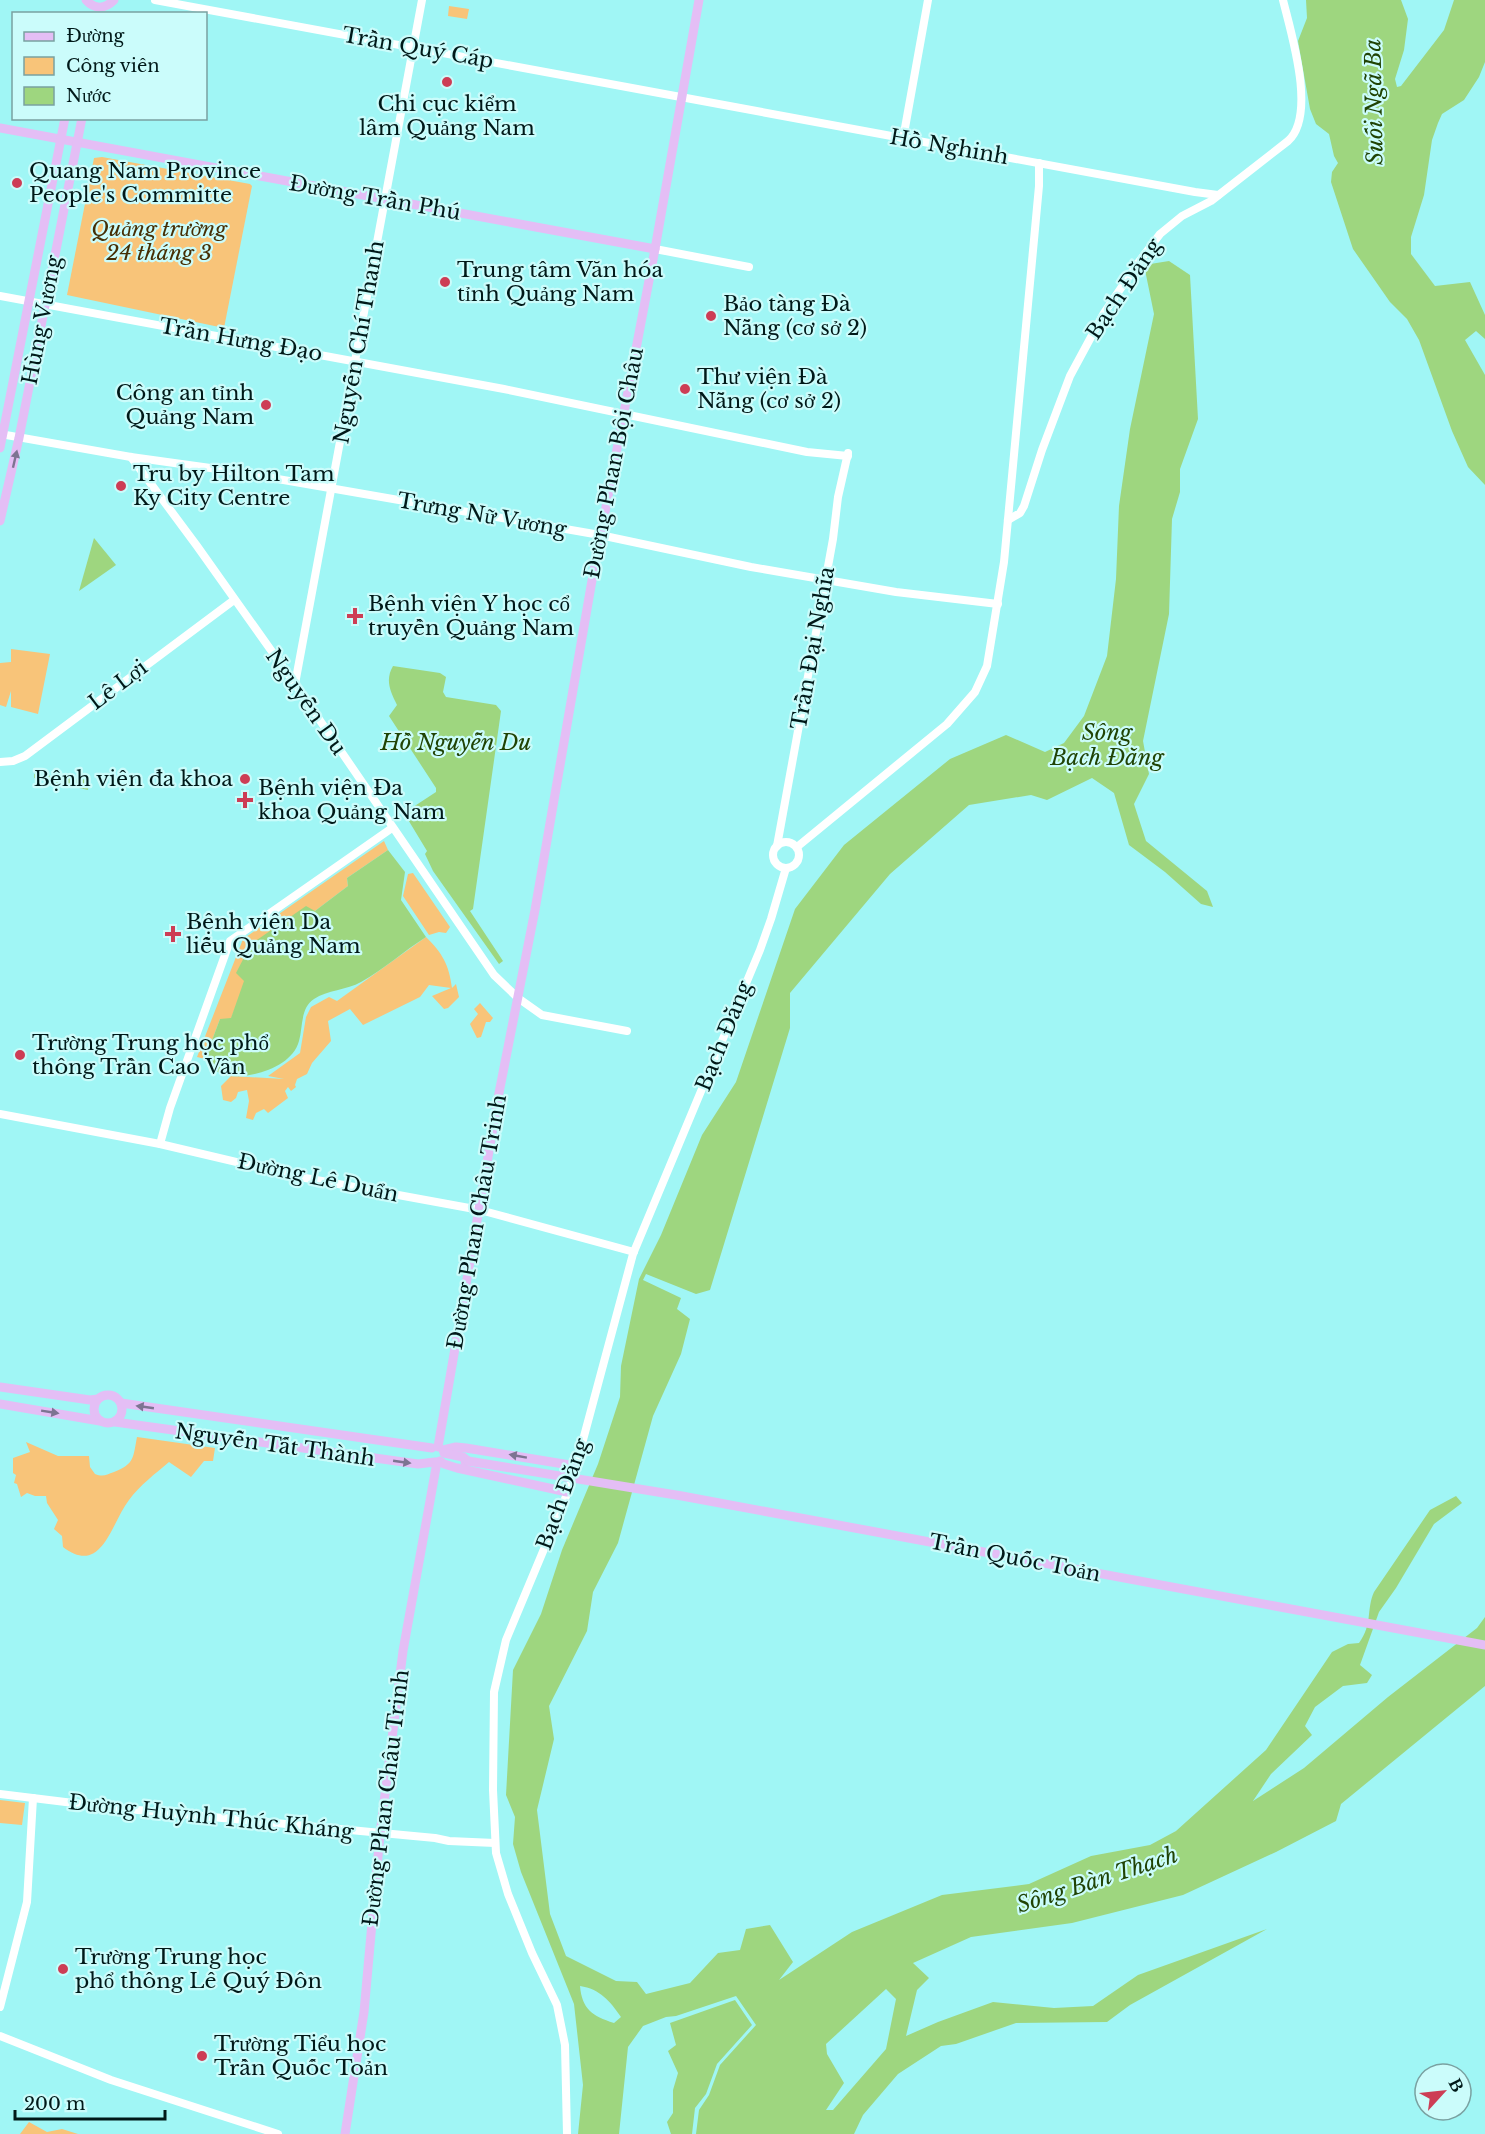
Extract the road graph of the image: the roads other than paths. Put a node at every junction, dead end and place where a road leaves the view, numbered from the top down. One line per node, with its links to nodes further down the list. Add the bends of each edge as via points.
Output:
1 (155, 0): 8 (street, Trần Quý Cáp)
2 (423, 0): 8 (street, Nguyễn Chí Thanh)
3 (699, 0): 9 (main road, Đường Phan Bội Châu)
4 (928, 0): 13 (street)
5 (1283, 0): 17 (street, Bạch Đằng, via 1300,83 1297,130)
6 (87, 2): 7 (main road, via 102,8)
7 (109, 6)
8 (414, 48): 9 (street, Trần Quý Cáp); 18 (street, Nguyễn Chí Thanh)
9 (681, 97): 13 (street, Hồ Nghinh); 19 (main road, Đường Phan Bội Châu)
10 (65, 120): 14 (main road, Hùng Vương)
11 (82, 120): 15 (main road, Hùng Vương)
12 (0, 129): 14 (main road, Đường Trần Phú)
13 (903, 139): 16 (street, Hồ Nghinh)
14 (60, 140): 15 (main road, Đường Trần Phú); 22 (main road, Hùng Vương)
15 (76, 143): 18 (main road, Đường Trần Phú); 23 (main road, Hùng Vương)
16 (1039, 163): 17 (street, Hồ Nghinh); 32 (street)
17 (1218, 195): 32 (street, Bạch Đằng, via 1160,234 1104,313 1070,376 1020,513)
18 (386, 200): 19 (main road, Đường Trần Phú); 24 (street, Nguyễn Chí Thanh)
19 (655, 249): 20 (street, Đường Trần Phú); 25 (main road, Đường Phan Bội Châu)
20 (749, 267)
21 (0, 296): 22 (street, Trần Hưng Đạo)
22 (29, 301): 23 (street, Trần Hưng Đạo); 26 (main road, Hùng Vương)
23 (45, 304): 24 (street, Trần Hưng Đạo); 27 (main road, Hùng Vương)
24 (354, 361): 25 (street, Trần Hưng Đạo); 31 (street, Nguyễn Chí Thanh)
25 (622, 415): 29 (street, Trần Hưng Đạo, via 807,452); 34 (main road, Đường Phan Bội Châu)
26 (2, 434): 27 (street, Trưng Nữ Vương); 28 (main road, Hùng Vương)
27 (20, 438): 30 (street, Trưng Nữ Vương); 33 (main road, Hùng Vương, one-way to 27)
28 (0, 448)
29 (848, 454): 35 (street, Trần Đại Nghĩa)
30 (131, 457): 31 (street, Trưng Nữ Vương); 36 (street, Nguyễn Du)
31 (332, 490): 34 (street, Trưng Nữ Vương); 38 (street, Nguyễn Chí Thanh)
32 (1008, 520): 37 (street)
33 (0, 521)
34 (600, 536): 35 (street, Trưng Nữ Vương); 44 (main road, Đường Phan Bội Châu)
35 (825, 579): 37 (street, Trưng Nữ Vương); 41 (street, Trần Đại Nghĩa)
36 (234, 600): 38 (street, Nguyễn Du); 39 (street, Lê Lợi, via 25,756)
37 (998, 604): 42 (street, via 987,666 966,704)
38 (295, 684): 40 (street, Nguyễn Du)
39 (0, 762)
40 (392, 828): 44 (street, Nguyễn Du, via 494,975); 47 (street, via 230,941)
41 (777, 846): 42 (street, via 789,842); 43 (street, via 774,858)
42 (797, 847): 43 (street, via 799,859)
43 (786, 868): 49 (street, Bạch Đằng, via 760,950)
44 (518, 998): 45 (street, Nguyễn Du, via 542,1015); 48 (main road, Đường Phan Châu Trinh)
45 (627, 1031)
46 (0, 1114): 47 (street, Đường Lê Duẩn)
47 (160, 1144): 48 (street, Đường Lê Duẩn, via 300,1177)
48 (480, 1210): 49 (street, Đường Lê Duẩn); 56 (main road, Đường Phan Châu Trinh)
49 (634, 1252): 57 (street, Bạch Đằng)
50 (0, 1387): 51 (main road)
51 (98, 1399): 52 (main road, via 111,1395); 54 (main road, via 94,1411)
52 (121, 1403): 55 (main road, via 122,1413); 56 (main road, Nguyễn Tất Thành, one-way to 52)
53 (0, 1404): 54 (main road, one-way to 54)
54 (100, 1421): 55 (main road)
55 (115, 1422): 56 (main road, Nguyễn Tất Thành, one-way to 56, via 418,1464)
56 (439, 1456): 57 (main road, one-way to 56, via 456,1447); 58 (main road, via 457,1468); 59 (main road, Trần Quốc Toản, via 462,1463 666,1493); 62 (main road, Đường Phan Châu Trinh, via 403,1650)
57 (576, 1466): 58 (street, Bạch Đằng)
58 (567, 1492): 63 (street, Bạch Đằng, via 506,1640 494,1692)
59 (1485, 1645)
60 (0, 1794): 61 (street, Đường Huỳnh Thúc Kháng)
61 (33, 1798): 62 (street, Đường Huỳnh Thúc Kháng); 64 (street, via 27,1902)
62 (380, 1834): 63 (street, Đường Huỳnh Thúc Kháng); 67 (main road, Đường Phan Châu Trinh, via 364,2012)
63 (495, 1843): 68 (street, Bạch Đằng, via 508,1894 557,2005 565,2045)
64 (0, 2007)
65 (0, 2036): 66 (street, via 111,2080)
66 (278, 2134)
67 (345, 2134)
68 (567, 2134)

